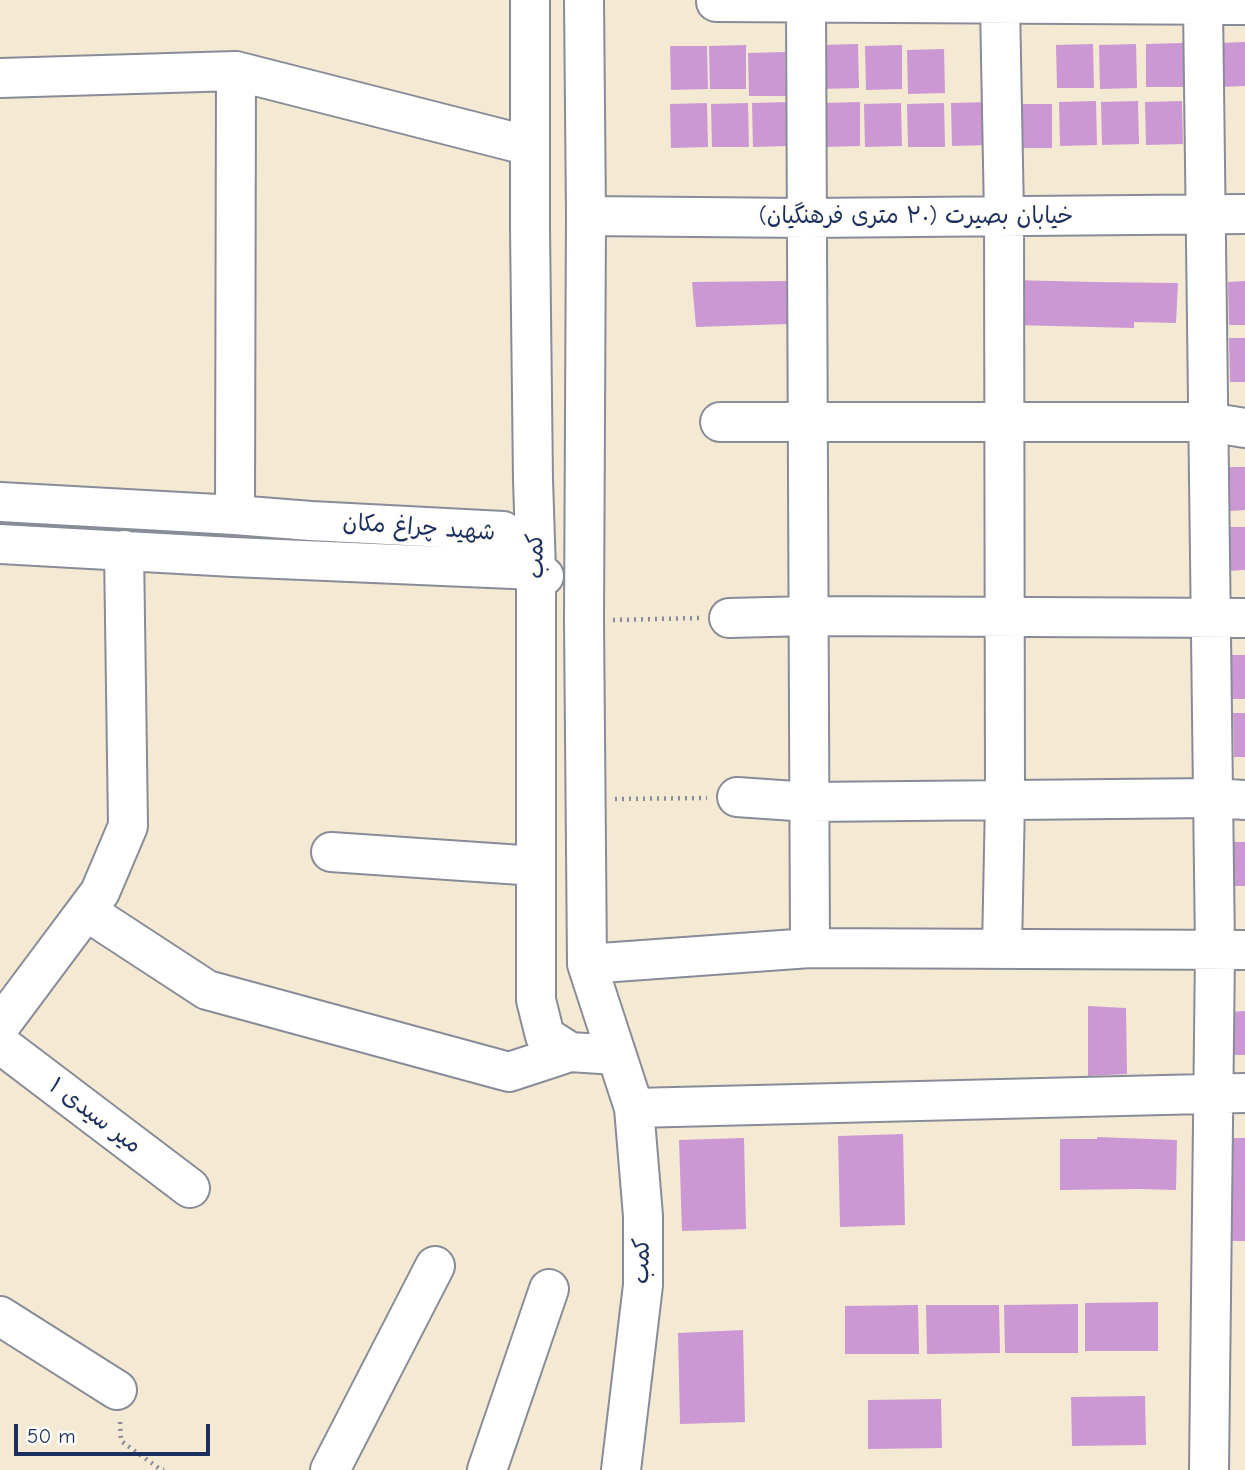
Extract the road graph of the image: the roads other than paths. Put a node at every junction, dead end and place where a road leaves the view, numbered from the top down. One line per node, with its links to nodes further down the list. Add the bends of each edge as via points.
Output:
1 (530, 0): 10 (street, کمب)
2 (584, 0): 13 (street, کمب)
3 (716, 2): 4 (street)
4 (806, 3): 5 (street); 15 (street)
5 (1000, 4): 7 (street); 14 (street)
6 (1245, 5): 7 (street)
7 (1203, 6): 11 (street)
8 (236, 71): 9 (street); 10 (street); 21 (street)
9 (0, 78)
10 (530, 146): 26 (street, کمب)
11 (1206, 214): 12 (street, خیابان بصیرت (۲۰ متری فرهنگیان)); 14 (street, خیابان بصیرت (۲۰ متری فرهنگیان)); 19 (street)
12 (1245, 214)
13 (586, 216): 15 (street, خیابان بصیرت (۲۰ متری فرهنگیان)); 27 (street, کمب)
14 (1004, 216): 15 (street, خیابان بصیرت (۲۰ متری فرهنگیان)); 18 (street)
15 (807, 218): 17 (street)
16 (720, 422): 17 (street)
17 (808, 422): 18 (street); 28 (street)
18 (1004, 423): 19 (street); 29 (street)
19 (1227, 425): 31 (street)
20 (0, 502): 21 (street, شهید چراغ مکان)
21 (235, 515): 22 (street, شهید چراغ مکان)
22 (311, 522): 25 (street); 26 (street, شهید چراغ مکان, via 503,531)
23 (4, 546): 24 (street, شهید چراغ مکان)
24 (124, 551): 25 (street, شهید چراغ مکان); 38 (street, via 128,826 100,892)
25 (307, 560): 26 (street, شهید چراغ مکان)
26 (536, 570): 27 (street); 37 (street, کمب)
27 (585, 612): 42 (street, کمب)
28 (809, 616): 29 (street); 30 (street); 35 (street)
29 (1005, 617): 31 (street); 34 (street)
30 (729, 618)
31 (1228, 618): 33 (street)
32 (737, 797): 35 (street)
33 (1229, 799): 34 (street); 41 (street)
34 (1005, 800): 35 (street); 40 (street)
35 (810, 802): 39 (street)
36 (331, 852): 37 (street)
37 (536, 866): 45 (street, کمب, via 536,1000 545,1036)
38 (86, 911): 43 (street); 45 (street, via 207,990 509,1072)
39 (810, 948): 40 (street); 42 (street)
40 (1002, 949): 41 (street)
41 (1230, 950): 47 (street)
42 (587, 964): 46 (street, کمب)
43 (0, 1026)
44 (0, 1044): 49 (street, میر سیدی ۱)
45 (570, 1052): 46 (street)
46 (616, 1055): 48 (street, کمب)
47 (1229, 1093): 48 (street); 51 (street)
48 (634, 1108): 57 (street, کمب, via 643,1216 643,1285)
49 (190, 1188)
50 (435, 1266): 55 (street)
51 (1228, 1279): 58 (street)
52 (549, 1289): 56 (street)
53 (0, 1316): 54 (street)
54 (117, 1390)
55 (330, 1470)
56 (486, 1470)
57 (621, 1470)
58 (1209, 1470)

